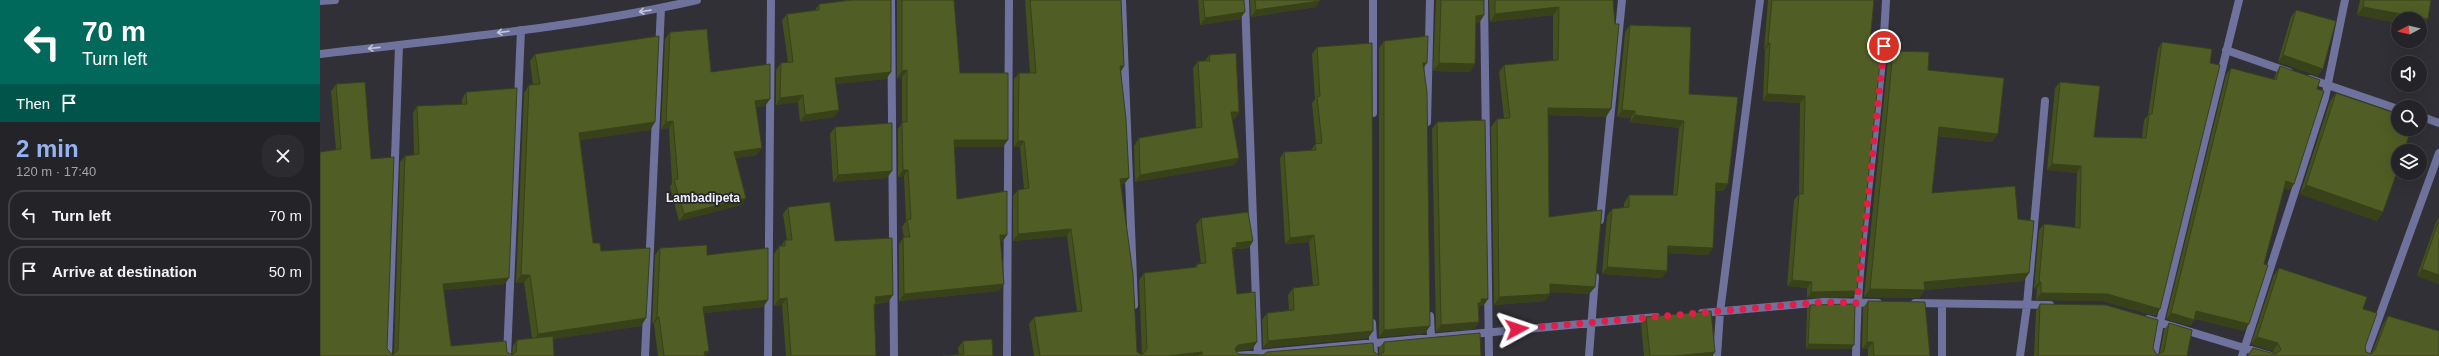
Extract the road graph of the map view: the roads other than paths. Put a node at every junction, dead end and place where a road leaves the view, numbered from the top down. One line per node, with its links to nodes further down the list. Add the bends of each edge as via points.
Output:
1 (335, 0): 16 (street)
2 (697, 0): 17 (street)
3 (772, 0): 55 (street)
4 (891, 0): 56 (street)
5 (1009, 0): 57 (street)
6 (1122, 0): 42 (street)
7 (1245, 0): 51 (street)
8 (1373, 0): 25 (street)
9 (1430, 0): 28 (street)
10 (1484, 0): 47 (street)
11 (1622, 0): 30 (street)
12 (1760, 0): 40 (street)
13 (1886, 0): 32 (street, via 1883,62)
14 (2238, 0): 20 (street)
15 (2345, 0): 22 (street)
16 (320, 1)
17 (661, 8): 18 (street, one-way to 18); 54 (street)
18 (521, 30): 19 (street, one-way to 19); 53 (street)
19 (398, 45): 21 (street, one-way to 21); 52 (street)
20 (2226, 50): 22 (street); 45 (street)
21 (320, 54)
22 (2328, 85): 24 (street); 50 (street)
23 (2045, 101): 36 (street)
24 (2391, 107)
25 (1373, 119)
26 (2427, 119): 27 (street)
27 (2439, 123)
28 (1426, 127)
29 (2439, 153): 69 (street)
30 (1600, 228)
31 (1596, 268): 46 (street)
32 (1857, 303): 33 (street); 40 (street, via 1824,302); 63 (street)
33 (1888, 303)
34 (1903, 303): 35 (street)
35 (1942, 304): 36 (street); 64 (street)
36 (2027, 305): 37 (street); 65 (street)
37 (2057, 305)
38 (1430, 306): 48 (street)
39 (1372, 310): 49 (street)
40 (1720, 312): 41 (street); 62 (street)
41 (1689, 314)
42 (1135, 316)
43 (1666, 316): 46 (street)
44 (2138, 316): 45 (street)
45 (2160, 322): 50 (street); 66 (street)
46 (1590, 323): 47 (street); 61 (street)
47 (1488, 332): 48 (street); 60 (street)
48 (1430, 337): 49 (street)
49 (1372, 342): 51 (street); 59 (street)
50 (2246, 347): 67 (street); 68 (street)
51 (1258, 354): 58 (street)
52 (388, 356)
53 (507, 356)
54 (645, 356)
55 (768, 356)
56 (894, 356)
57 (1007, 356)
58 (1236, 356)
59 (1374, 356)
60 (1489, 356)
61 (1589, 356)
62 (1717, 356)
63 (1856, 356)
64 (1942, 356)
65 (2020, 356)
66 (2154, 356)
67 (2242, 356)
68 (2271, 356)
69 (2365, 356)

